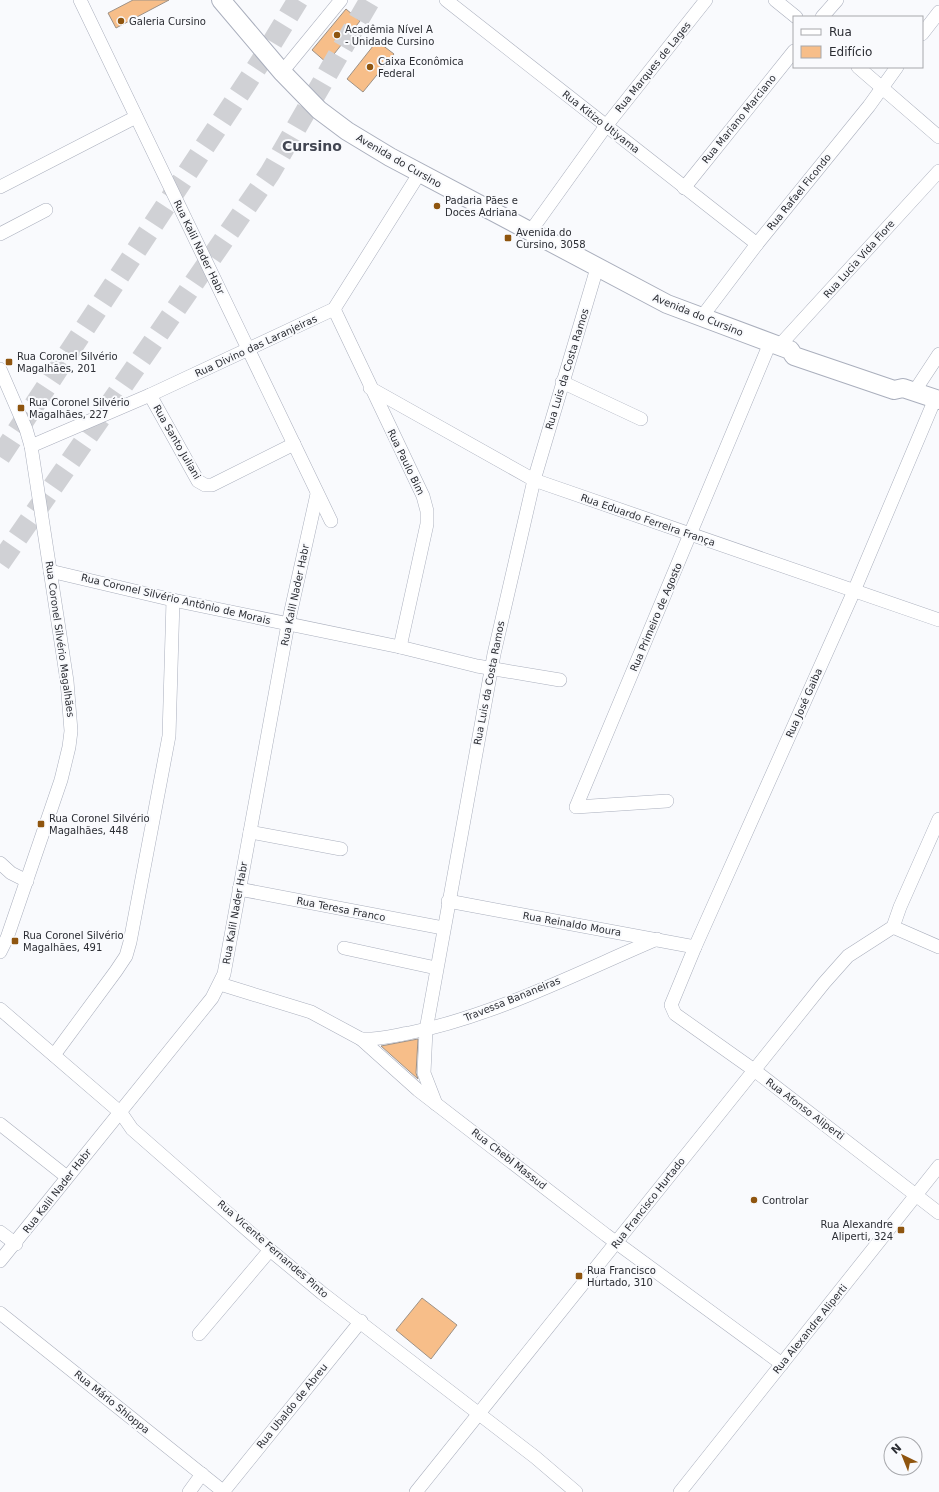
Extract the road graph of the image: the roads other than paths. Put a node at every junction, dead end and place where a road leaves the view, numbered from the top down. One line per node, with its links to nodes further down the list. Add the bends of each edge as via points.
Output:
1 (80, 0): 17 (street, Rua Kalil Nader Habr)
2 (221, 0): 15 (main road, Avenida do Cursino)
3 (341, 0): 15 (street)
4 (446, 0): 18 (street, Rua Kitizo Utiyama)
5 (706, 0): 18 (street, Rua Marques de Lages)
6 (775, 0): 9 (street)
7 (837, 0): 10 (street)
8 (939, 12): 11 (street)
9 (795, 16)
10 (823, 16)
11 (923, 33)
12 (793, 52): 23 (street, Rua Mariano Marciano)
13 (859, 68): 16 (street)
14 (896, 68): 16 (street, Rua Rafael Ficondo)
15 (282, 72): 21 (main road, Avenida do Cursino, via 319,110 347,131)
16 (882, 88): 19 (street); 27 (street, Rua Rafael Ficondo)
17 (136, 117): 22 (street); 32 (street, Rua Kalil Nader Habr)
18 (606, 126): 23 (street, Rua Kitizo Utiyama); 25 (street, Rua Marques de Lages)
19 (939, 137)
20 (939, 171): 31 (street, Rua Lucia Vida Fiore)
21 (419, 174): 25 (main road, Avenida do Cursino); 29 (street)
22 (0, 187)
23 (684, 188): 27 (street, Rua Kitizo Utiyama)
24 (46, 210): 26 (street)
25 (530, 232): 28 (main road, Avenida do Cursino)
26 (0, 234)
27 (757, 244): 30 (street, Rua Rafael Ficondo)
28 (597, 268): 30 (main road, Avenida do Cursino, via 667,304); 35 (street, Rua Luis da Costa Ramos)
29 (334, 309): 32 (street, Rua Divino das Laranjeiras); 36 (street, Rua Paulo Bim)
30 (701, 318): 31 (main road, Avenida do Cursino)
31 (779, 347): 37 (main road, Avenida do Cursino, via 796,348 898,382); 46 (street, Rua Primeiro de Agosto)
32 (249, 350): 38 (street, Rua Divino das Laranjeiras); 41 (street, Rua Kalil Nader Habr)
33 (939, 354): 37 (street)
34 (0, 369): 42 (street, Rua Coronel Silvério Magalhães)
35 (562, 382): 40 (street); 43 (street, Rua Luis da Costa Ramos)
36 (370, 388): 43 (street, Rua Eduardo Ferreira França); 52 (street, Rua Paulo Bim, via 423,496 427,511 427,524)
37 (909, 390): 39 (main road, Avenida do Cursino)
38 (150, 395): 41 (street, Rua Santo Juliani, via 198,482 205,485 212,485); 42 (street, Rua Divino das Laranjeiras)
39 (937, 399): 48 (street, Rua José Gaiba)
40 (641, 419)
41 (294, 444): 44 (street, Rua Kalil Nader Habr)
42 (31, 446): 47 (street, Rua Coronel Silvério Magalhães)
43 (534, 480): 46 (street, Rua Eduardo Ferreira França); 53 (street, Rua Luis da Costa Ramos)
44 (317, 494): 45 (street, Rua Kalil Nader Habr); 51 (street, Rua Kalil Nader Habr)
45 (331, 521)
46 (691, 536): 48 (street, Rua Eduardo Ferreira França); 55 (street, Rua Primeiro de Agosto, via 576,807)
47 (50, 571): 49 (street, Rua Coronel Silvério Antônio de Morais); 60 (street, Rua Coronel Silvério Magalhães, via 72,731 61,780)
48 (854, 591): 50 (street, Rua Eduardo Ferreira França); 66 (street, Rua José Gaiba)
49 (173, 600): 51 (street, Rua Coronel Silvério Antônio de Morais); 76 (street, via 169,736 130,942 126,956 116,971)
50 (939, 620)
51 (288, 624): 52 (street, Rua Coronel Silvério Antônio de Morais); 57 (street, Rua Kalil Nader Habr)
52 (400, 647): 53 (street, Rua Coronel Silvério Antônio de Morais)
53 (491, 668): 54 (street, Rua Coronel Silvério Antônio de Morais); 62 (street, Rua Luis da Costa Ramos)
54 (560, 680)
55 (667, 801)
56 (939, 819): 63 (street)
57 (250, 832): 58 (street); 61 (street, Rua Kalil Nader Habr)
58 (341, 849)
59 (0, 863): 60 (street, via 11,873)
60 (27, 881): 69 (street, Rua Coronel Silvério Magalhães, via 8,938)
61 (239, 889): 64 (street, Rua Teresa Franco); 71 (street, Rua Kalil Nader Habr)
62 (448, 901): 64 (street, Rua Luis da Costa Ramos); 65 (street, Rua Reinaldo Moura)
63 (893, 927): 67 (street); 77 (street, Rua Francisco Hurtado, via 848,956)
64 (443, 928): 70 (street, Rua Luis da Costa Ramos)
65 (657, 939): 66 (street, Rua Reinaldo Moura); 74 (street, Travessa Bananeiras, via 492,1009)
66 (695, 947): 72 (street, Rua José Gaiba)
67 (939, 947)
68 (344, 948): 70 (street)
69 (0, 952)
70 (436, 968): 74 (street, Rua Luis da Costa Ramos)
71 (220, 984): 75 (street, Rua Chebl Massud, via 311,1012); 79 (street, Rua Kalil Nader Habr, via 212,998)
72 (671, 1005): 77 (street, Rua Afonso Aliperti, via 675,1014)
73 (0, 1009): 76 (street, Rua Vicente Fernandes Pinto)
74 (426, 1030): 75 (street, Travessa Bananeiras, via 376,1040); 78 (street, Rua Luis da Costa Ramos, via 424,1073)
75 (361, 1039): 78 (street, Rua Chebl Massud)
76 (54, 1055): 79 (street, Rua Vicente Fernandes Pinto)
77 (754, 1070): 83 (street, Rua Afonso Aliperti); 86 (street, Rua Francisco Hurtado)
78 (436, 1104): 86 (street, Rua Chebl Massud)
79 (121, 1113): 82 (street, Rua Kalil Nader Habr); 88 (street, Rua Vicente Fernandes Pinto, via 132,1129)
80 (0, 1124): 82 (street)
81 (939, 1166): 83 (street, Rua Alexandre Aliperti)
82 (67, 1177): 87 (street, Rua Kalil Nader Habr)
83 (917, 1195): 84 (street, Rua Afonso Aliperti); 93 (street, Rua Alexandre Aliperti)
84 (939, 1213)
85 (0, 1232): 87 (street)
86 (617, 1242): 93 (street, Rua Chebl Massud); 94 (street, Rua Francisco Hurtado)
87 (16, 1244): 89 (street, Rua Kalil Nader Habr)
88 (270, 1250): 91 (street, Rua Vicente Fernandes Pinto); 92 (street)
89 (0, 1261)
90 (0, 1313): 95 (street, Rua Mário Shioppa)
91 (361, 1321): 94 (street, Rua Vicente Fernandes Pinto); 97 (street, Rua Ubaldo de Abreu)
92 (199, 1334)
93 (782, 1364): 100 (street, Rua Alexandre Aliperti)
94 (479, 1414): 98 (street, Rua Francisco Hurtado); 99 (street, Rua Vicente Fernandes Pinto)
95 (202, 1474): 96 (street); 97 (street, Rua Mário Shioppa)
96 (189, 1492)
97 (224, 1492)
98 (416, 1492)
99 (576, 1492)
100 (680, 1492)

